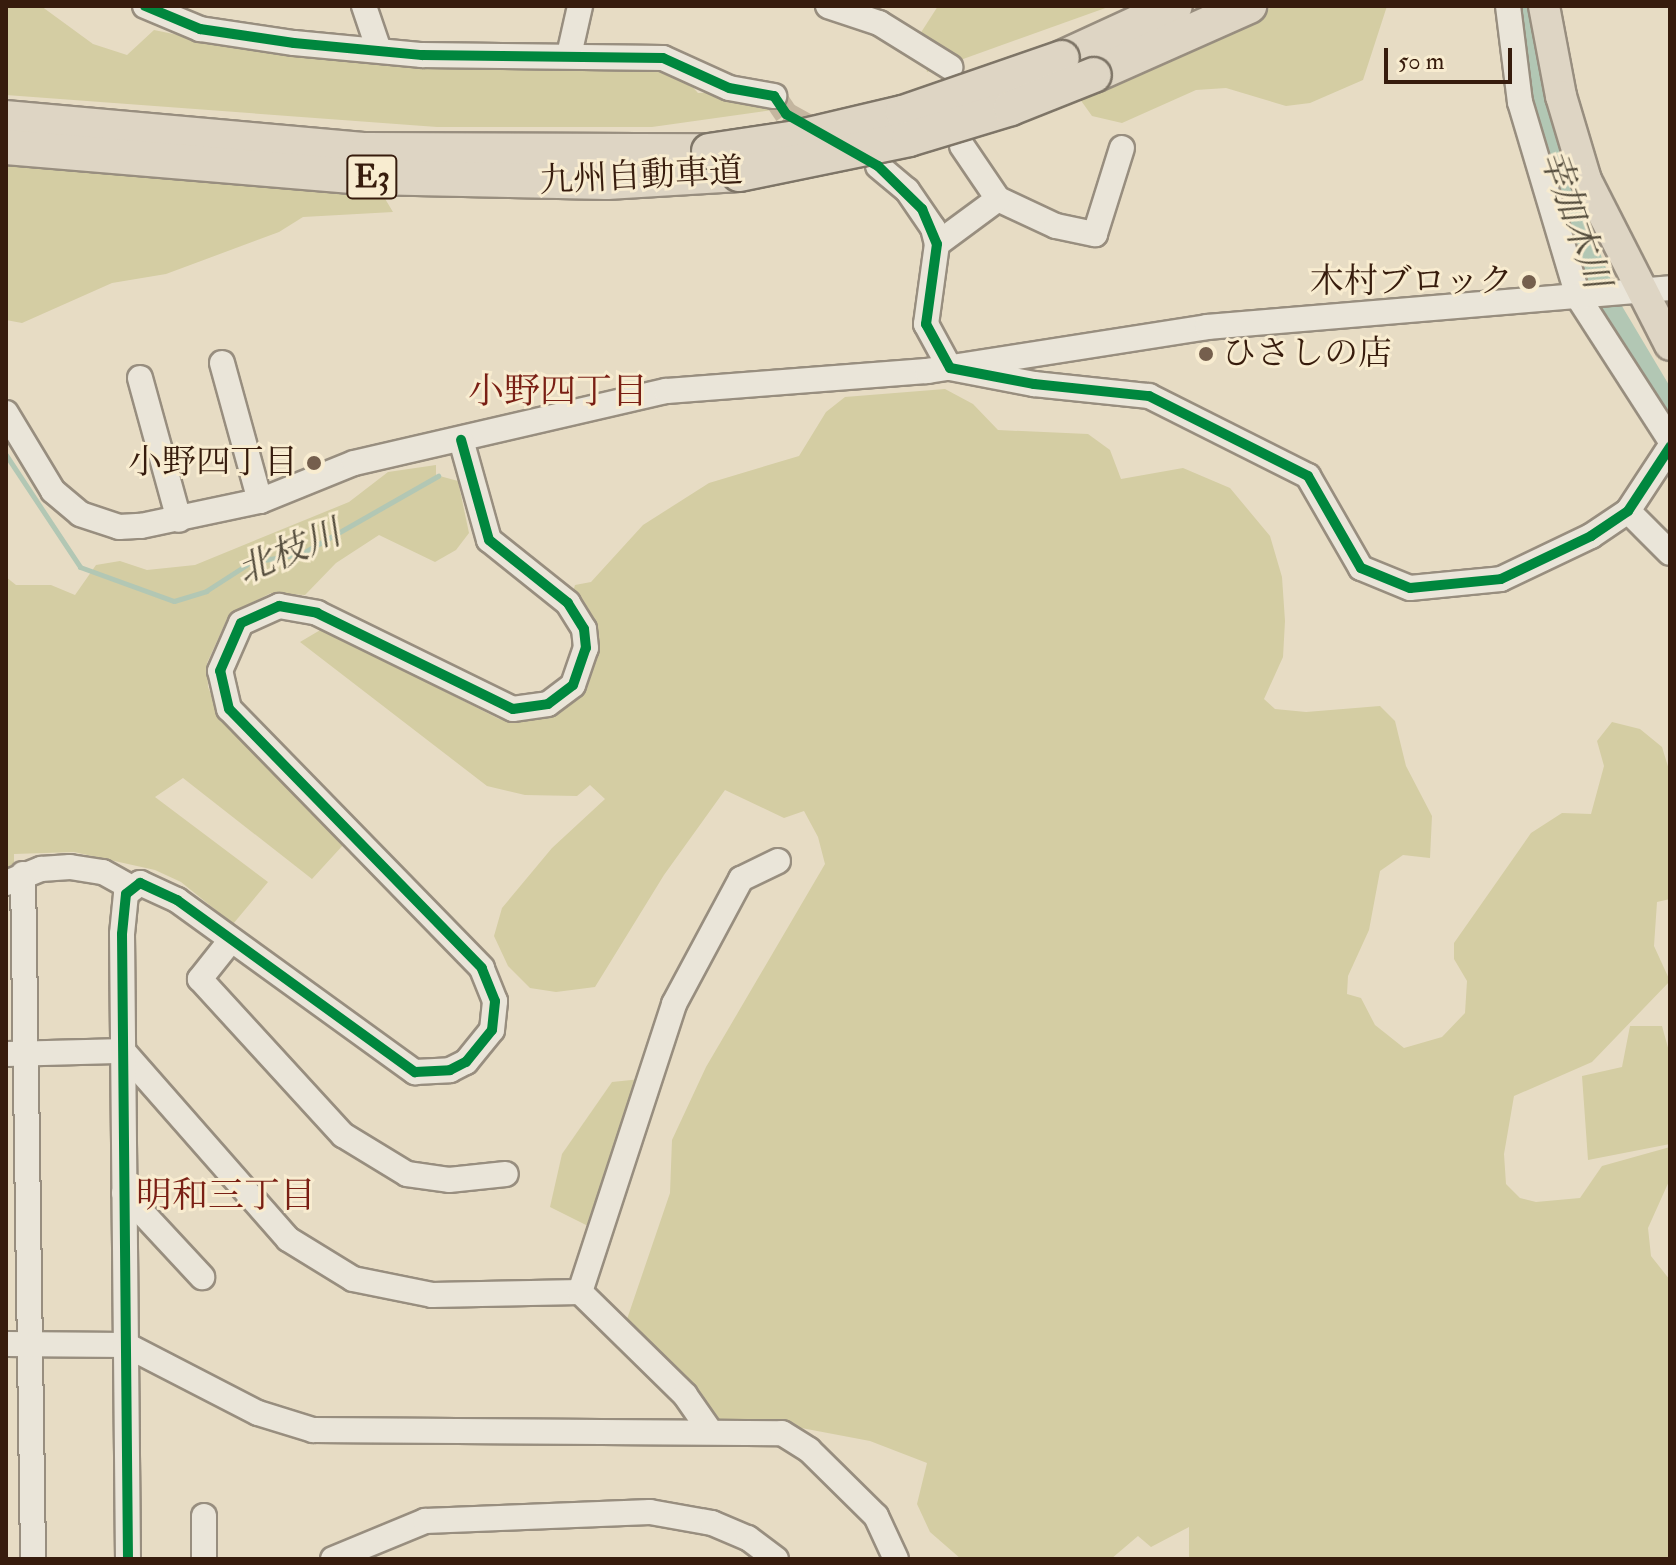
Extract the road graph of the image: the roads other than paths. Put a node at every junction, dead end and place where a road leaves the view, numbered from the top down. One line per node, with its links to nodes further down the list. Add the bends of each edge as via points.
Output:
1 (145, 6): 9 (street, via 200,29)
2 (364, 6): 9 (street)
3 (580, 6): 10 (street)
4 (828, 6): 11 (street, via 879,23)
5 (1175, 6): 13 (highway, 九州自動車道 / E3, bridge, via 1062,58 903,113 709,151 366,150)
6 (1249, 6): 15 (highway, 九州自動車道 / E3, bridge, via 1011,108 909,139 739,174 607,182 367,177)
7 (1508, 6): 22 (street, via 1520,102)
8 (1544, 6): 21 (main road, via 1561,96 1586,180)
9 (379, 50): 10 (street)
10 (569, 55): 12 (street, via 663,58 729,88)
11 (950, 67)
12 (774, 96)
13 (6, 118)
14 (962, 146): 18 (street)
15 (6, 147)
16 (1122, 148): 18 (street, via 1095,234 1056,226)
17 (878, 166): 19 (street, via 922,209)
18 (998, 199): 19 (street)
19 (937, 244): 25 (street, via 926,324)
20 (1670, 288): 21 (street)
21 (1631, 291): 22 (street); 23 (main road)
22 (1585, 296): 25 (street, via 1207,327); 29 (street)
23 (1670, 345)
24 (222, 363): 31 (street)
25 (950, 368): 28 (street, via 666,391); 32 (street, via 1034,384 1134,393 1163,403 1308,476 1361,568 1410,588 1501,579 1591,536)
26 (140, 378): 33 (street)
27 (6, 413): 33 (street, via 53,491 80,514 119,527)
28 (461, 440): 31 (street, via 354,463); 38 (street, via 489,540 568,603 584,629 586,648 573,685 548,704 513,709 317,613 279,606 241,623 220,671 229,709 482,968 495,1001 492,1030 466,1062 450,1070 415,1072)
29 (1670, 440)
30 (1670, 447): 32 (street)
31 (260, 501): 33 (street)
32 (1628, 511): 34 (street)
33 (179, 520)
34 (1670, 553)
35 (778, 861): 44 (street, via 741,879 674,1004)
36 (14, 879): 37 (street, via 70,867 103,872); 40 (street)
37 (132, 888): 38 (street, via 140,883 153,887); 39 (street, via 122,905)
38 (231, 940): 41 (street, via 200,979 343,1135 407,1174 449,1180)
39 (123, 1051): 40 (street); 42 (street); 44 (street, via 288,1239 353,1279 432,1295)
40 (16, 1052): 46 (street)
41 (506, 1174)
42 (124, 1193): 43 (street); 47 (street)
43 (202, 1277)
44 (580, 1292): 48 (street, via 685,1395)
45 (6, 1344): 46 (street)
46 (32, 1344): 47 (street); 50 (street)
47 (126, 1345): 48 (street, via 258,1413 313,1430); 51 (street)
48 (710, 1431): 55 (street, via 769,1430 796,1440 876,1516)
49 (204, 1516): 52 (street)
50 (33, 1559)
51 (128, 1559)
52 (204, 1559)
53 (333, 1559): 54 (street, via 425,1521 650,1512 712,1523 748,1538)
54 (776, 1559)
55 (896, 1559)

